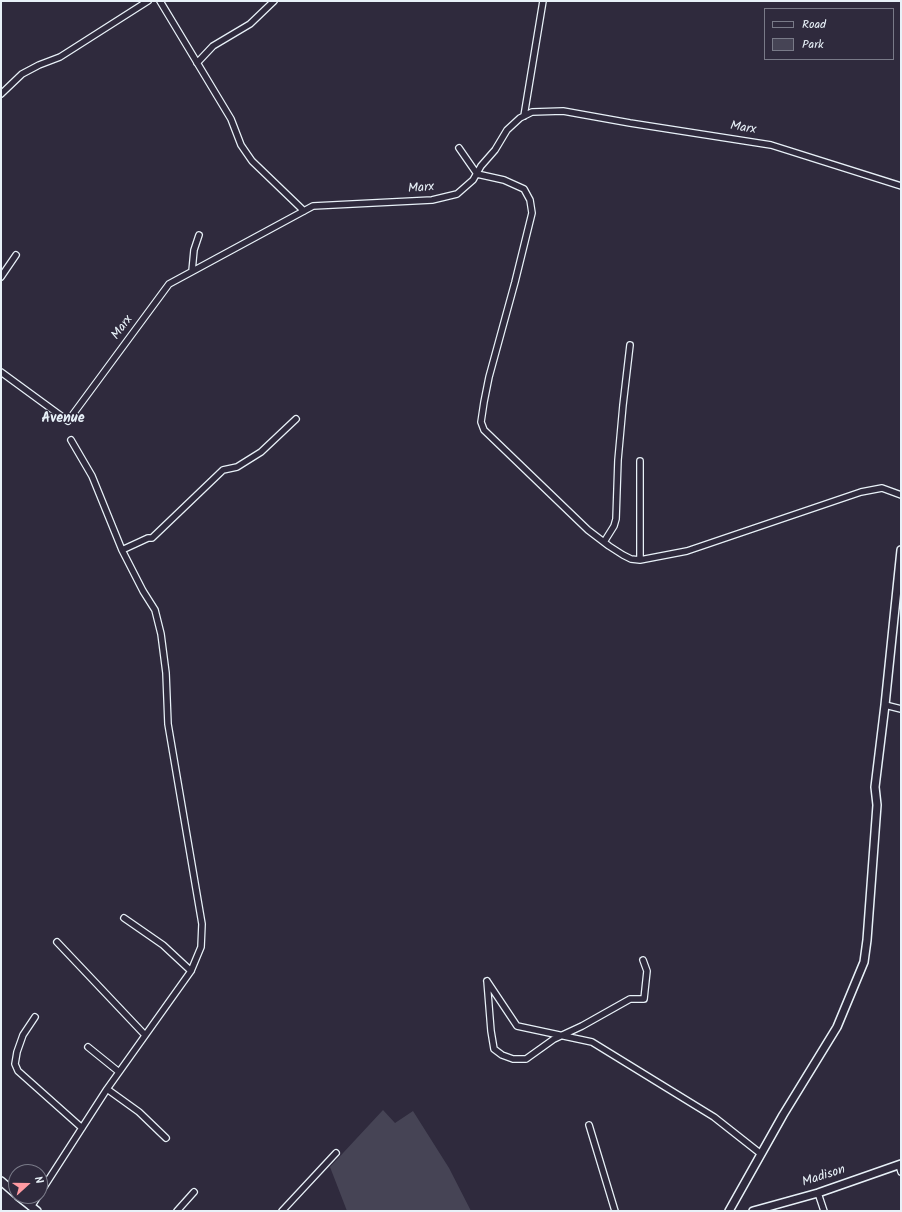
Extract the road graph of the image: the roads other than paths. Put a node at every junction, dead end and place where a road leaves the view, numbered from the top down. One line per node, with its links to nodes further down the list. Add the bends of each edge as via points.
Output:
1 (148, 1): 6 (street, via 60,57 22,74)
2 (160, 1): 5 (street)
3 (274, 1): 5 (street, via 250,24 213,46)
4 (543, 1): 7 (street)
5 (197, 63): 11 (street, via 231,119 241,145 252,161)
6 (1, 94)
7 (524, 116): 9 (street, Marx, via 507,130); 10 (street, Marx, via 532,112 563,111 771,144)
8 (459, 148): 9 (street)
9 (477, 174): 11 (street, Marx, via 458,194 432,200 313,206); 22 (street, via 504,180 524,189 530,200 532,213 489,376 481,422 484,430 588,530)
10 (901, 186)
11 (304, 211): 14 (street, Marx)
12 (199, 235): 14 (street, via 194,250)
13 (16, 255): 15 (street)
14 (192, 271): 17 (street, Marx, via 169,284 68,421)
15 (1, 277)
16 (630, 345): 22 (street, via 618,460 616,519)
17 (1, 372)
18 (296, 419): 23 (street, via 261,452 238,467 223,470 152,538)
19 (71, 440): 23 (street, via 92,476)
20 (640, 461): 25 (street)
21 (901, 495): 25 (street, via 882,488 860,492 687,551)
22 (604, 542): 25 (street, via 623,556)
23 (122, 550): 31 (street, via 155,610 161,634 168,724 202,924 201,948)
24 (901, 550): 26 (street)
25 (640, 560)
26 (885, 705): 27 (street); 42 (street, via 875,787 877,805 864,962 836,1027)
27 (901, 709)
28 (124, 918): 31 (street, via 163,945)
29 (57, 942): 33 (street)
30 (643, 960): 34 (street, via 647,971 644,999 630,999)
31 (191, 971): 33 (street)
32 (35, 1017): 39 (street, via 16,1052 18,1071)
33 (145, 1035): 36 (street)
34 (561, 1035): 34 (street, via 517,1026 487,981 494,1049 502,1055 513,1059 526,1059); 42 (street, via 592,1042 714,1117)
35 (88, 1047): 36 (street)
36 (119, 1072): 37 (street)
37 (107, 1089): 39 (street); 40 (street, via 139,1112)
38 (589, 1125): 50 (street)
39 (82, 1128): 45 (street)
40 (166, 1138)
41 (336, 1153): 49 (street)
42 (761, 1154): 51 (street)
43 (900, 1164): 44 (street); 47 (street, Madison)
44 (901, 1172)
45 (48, 1181)
46 (194, 1192): 48 (street)
47 (818, 1193): 52 (street, Madison); 53 (street)
48 (177, 1211)
49 (282, 1211)
50 (615, 1211)
51 (729, 1211)
52 (754, 1211)
53 (824, 1211)

